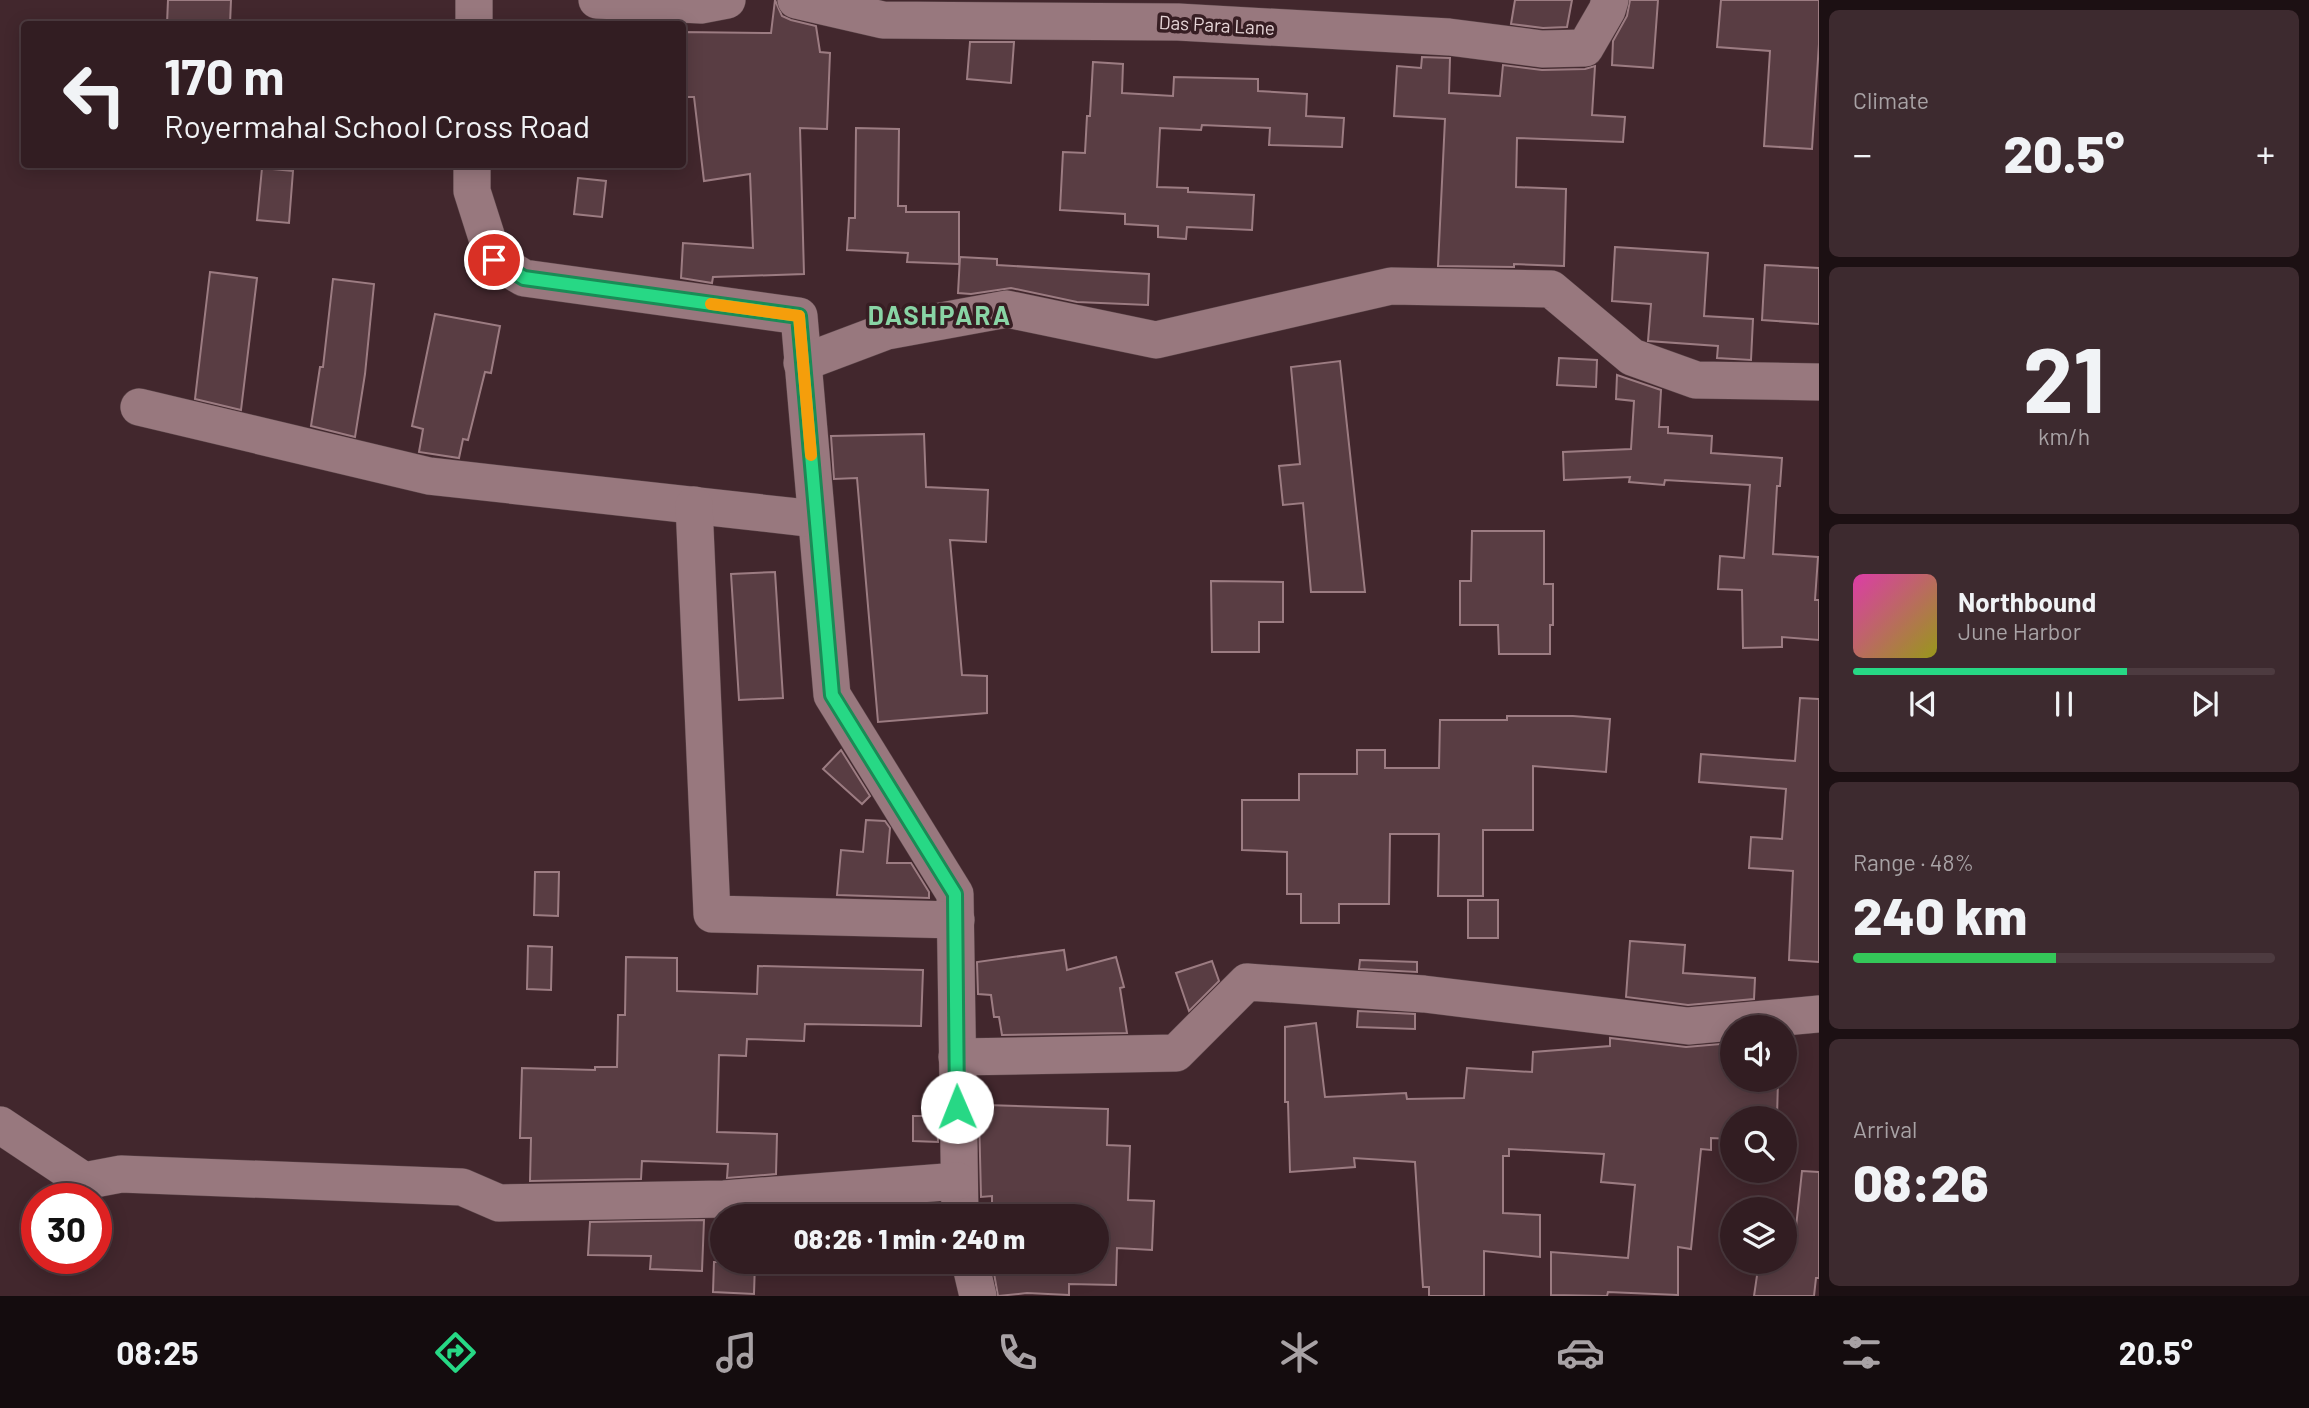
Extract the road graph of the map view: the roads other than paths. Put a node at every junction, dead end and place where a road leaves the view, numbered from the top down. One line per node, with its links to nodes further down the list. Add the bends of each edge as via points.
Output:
1 (474, 0): 6 (street)
2 (597, 0): 3 (street, via 701,5)
3 (727, 0)
4 (796, 0): 5 (street, Das Para Lane, via 883,20 1178,22 1450,37 1542,49 1585,48)
5 (1610, 0)
6 (474, 21)
7 (472, 168): 8 (street, via 472,191 494,260 524,278 799,316)
8 (802, 363): 9 (street, via 887,331 1007,309 1156,340 1391,286 1551,289 1632,357 1696,380); 12 (street)
9 (1819, 382)
10 (139, 407): 11 (street, via 429,477)
11 (694, 505): 12 (street); 13 (street, via 712,914)
12 (816, 519): 13 (street, via 832,695 955,894)
13 (956, 920): 15 (street)
14 (1819, 1014): 15 (street, via 1689,1026 1424,995 1247,982 1176,1053)
15 (957, 1057): 17 (street)
16 (0, 1125): 17 (street, via 84,1181 121,1174 462,1187 499,1203)
17 (959, 1199)
18 (973, 1274): 19 (street)
19 (978, 1296)

